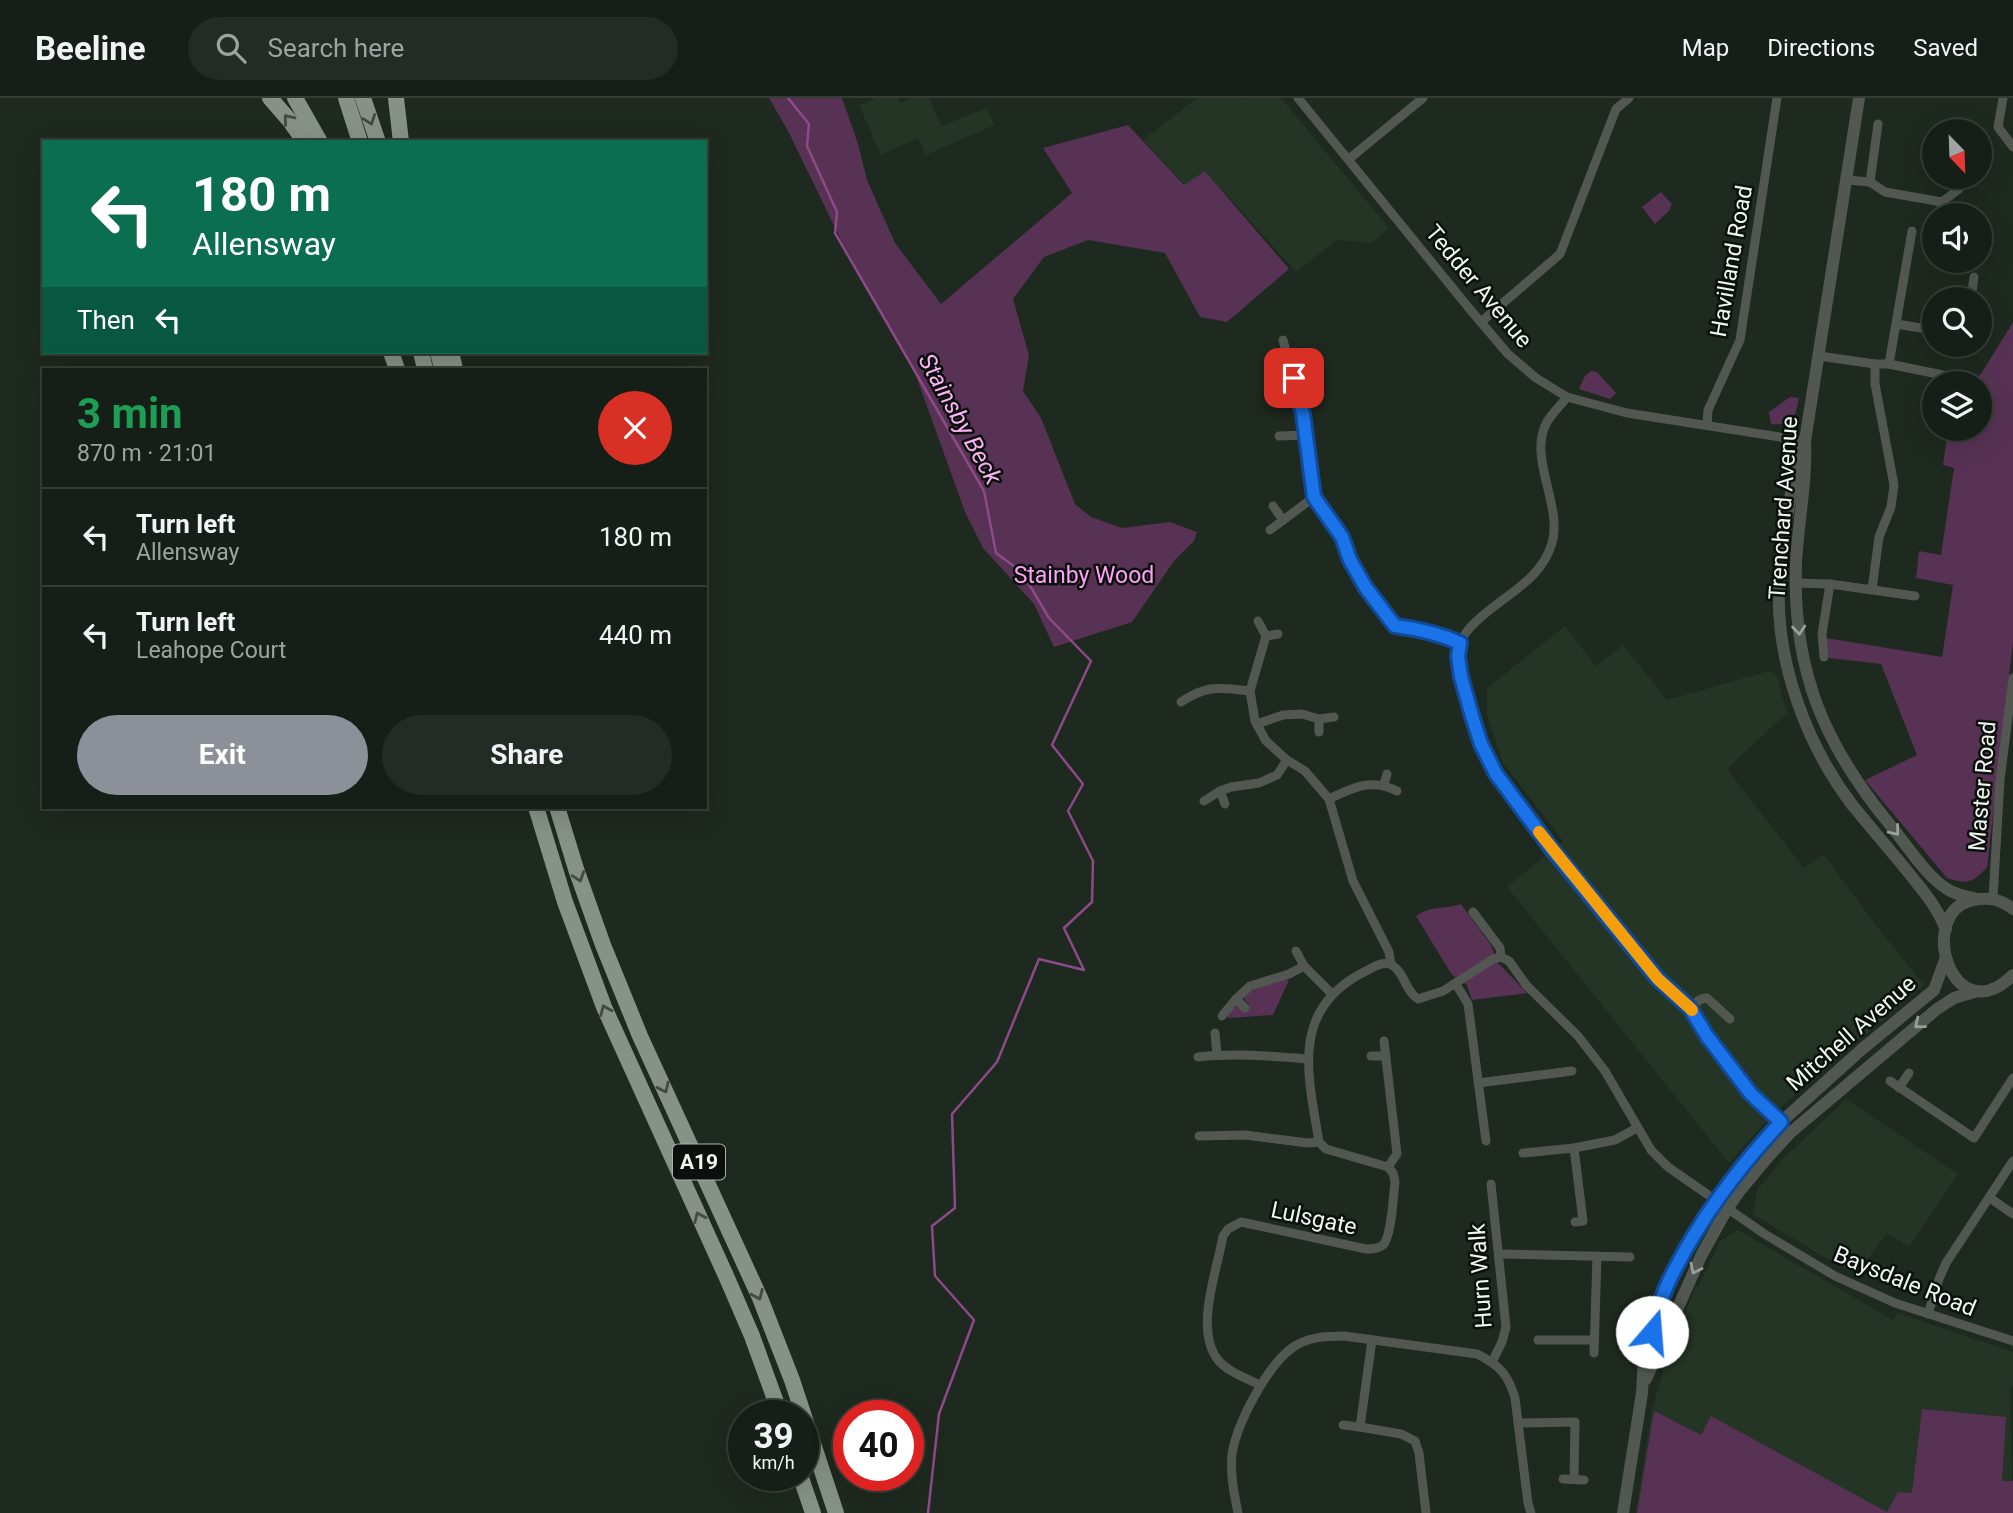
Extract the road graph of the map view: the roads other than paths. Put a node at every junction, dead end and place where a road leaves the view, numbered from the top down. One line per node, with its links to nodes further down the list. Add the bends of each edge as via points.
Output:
1 (270, 98): 14 (highway, one-way to 1)
2 (295, 98): 15 (highway)
3 (346, 98): 16 (highway)
4 (363, 98): 17 (highway, one-way to 17)
5 (396, 98): 18 (highway)
6 (403, 98): 19 (highway)
7 (1298, 98): 21 (street, Tedder Avenue)
8 (1423, 98): 21 (street)
9 (1629, 98): 29 (street, via 1616,109 1560,254)
10 (1777, 98): 40 (street, Havilland Road, via 1740,340 1708,410)
11 (1859, 98): 22 (street, Trenchard Avenue)
12 (2003, 98): 20 (street, via 1998,127)
13 (1878, 124): 23 (street)
14 (304, 140)
15 (319, 140)
16 (359, 140)
17 (377, 140)
18 (402, 140)
19 (402, 140)
20 (2013, 147)
21 (1349, 159): 29 (street, Tedder Avenue)
22 (1847, 180): 23 (street); 34 (street, Trenchard Avenue)
23 (1870, 182): 25 (street, via 1885,192)
24 (1959, 189): 25 (street)
25 (1942, 202)
26 (1912, 230): 30 (street)
27 (1974, 277): 28 (street)
28 (1973, 287)
29 (1481, 322): 39 (street, Tedder Avenue, via 1508,354)
30 (1896, 324): 31 (street); 36 (street)
31 (1922, 328)
32 (1283, 340): 33 (street)
33 (1287, 355): 35 (street); 41 (street)
34 (1819, 356): 37 (street); 43 (street, Trenchard Avenue)
35 (1270, 361)
36 (1889, 364): 37 (street); 38 (street)
37 (1875, 365): 51 (street, via 1894,485 1879,537)
38 (1923, 371)
39 (1567, 397): 40 (street, Tedder Avenue, via 1627,413); 56 (street, via 1546,422 1543,433 1543,466 1554,518 1548,555 1531,578 1466,632)
40 (1707, 425): 43 (street, Tedder Avenue)
41 (1306, 435): 42 (street); 44 (street)
42 (1279, 436)
43 (1805, 441): 46 (street, Trenchard Avenue, via 1807,466)
44 (1314, 497): 47 (street); 56 (street, via 1342,537 1366,588 1395,626 1424,629)
45 (1273, 506): 47 (street)
46 (1795, 511): 49 (street, Trenchard Avenue); 74 (street, Trenchard Avenue, via 1781,562 1783,652 1800,713)
47 (1283, 520): 48 (street)
48 (1270, 530)
49 (1796, 583): 50 (street); 70 (street, Trenchard Avenue, one-way to 70, via 1799,636 1816,703 1836,749)
50 (1830, 584): 51 (street); 57 (street, via 1822,634)
51 (1872, 589): 52 (street)
52 (1914, 596)
53 (1258, 621): 55 (street)
54 (1278, 634): 55 (street)
55 (1266, 636): 59 (street)
56 (1460, 643): 94 (street, via 1461,677 1481,744 1496,774 1658,979)
57 (1824, 657)
58 (2013, 678): 80 (street, Master Road, via 2000,779)
59 (1250, 691): 60 (street, via 1219,688 1196,692); 63 (street)
60 (1181, 702)
61 (1334, 717): 62 (street)
62 (1320, 719): 63 (street, via 1283,715); 64 (street)
63 (1257, 724): 65 (street, via 1266,741)
64 (1319, 732)
65 (1287, 760): 68 (street, via 1277,775); 71 (street, via 1305,771)
66 (1387, 774): 67 (street)
67 (1384, 784): 69 (street); 71 (street, via 1357,786)
68 (1220, 791): 72 (street); 73 (street)
69 (1398, 791)
70 (1865, 794): 74 (street); 78 (street, Trenchard Avenue, one-way to 78, via 1932,876 1947,889)
71 (1329, 799): 86 (street, via 1353,881)
72 (1204, 801)
73 (1225, 804)
74 (1853, 804): 82 (street, Trenchard Avenue, via 1926,892)
75 (526, 809): 79 (highway, via 537,845)
76 (537, 809): 79 (highway, A19)
77 (558, 809): 146 (highway, A19, one-way to 146, via 603,945 769,1321)
78 (1978, 899): 80 (street); 82 (street, via 1954,912)
79 (565, 902): 139 (highway, A19, one-way to 79, via 727,1278 604,1007)
80 (2005, 902)
81 (1473, 912): 84 (street, Baysdale Road, via 1500,948)
82 (1946, 929): 85 (street, Mitchell Avenue)
83 (1296, 951): 87 (street)
84 (1501, 957): 89 (street); 111 (street, Baysdale Road, via 1585,1045)
85 (1945, 960): 90 (street, via 1965,988); 110 (street, Mitchell Avenue, via 1934,990)
86 (1391, 964): 89 (street, via 1418,999); 91 (street, via 1381,963)
87 (1304, 966): 91 (street); 92 (street, via 1250,986)
88 (2012, 979): 90 (street, Mitchell Avenue)
89 (1456, 984): 108 (street, via 1468,1004)
90 (1978, 992): 112 (street, Mitchell Avenue, one-way to 112, via 1954,998 1937,1009)
91 (1332, 994): 103 (street, via 1317,1016)
92 (1236, 999): 93 (street); 95 (street)
93 (1245, 1008)
94 (1690, 1008): 96 (street, via 1707,998); 110 (street, via 1751,1094)
95 (1222, 1016)
96 (1730, 1019)
97 (1215, 1033): 99 (street)
98 (1384, 1041): 101 (street, Lulsgate)
99 (1217, 1055): 102 (street); 103 (street)
100 (1371, 1056): 101 (street)
101 (1386, 1056): 121 (street, Lulsgate, via 1396,1154)
102 (1198, 1057)
103 (1308, 1059): 116 (street)
104 (1572, 1071): 108 (street)
105 (1909, 1073): 109 (street)
106 (2013, 1078): 109 (street, via 1974,1138)
107 (1890, 1081): 109 (street)
108 (1478, 1083): 115 (street)
109 (1899, 1087)
110 (1781, 1122): 112 (street); 124 (street, Mitchell Avenue, via 1746,1160)
111 (1637, 1128): 118 (street, via 1615,1140); 124 (street, Baysdale Road, via 1668,1167)
112 (1790, 1133): 124 (street, Mitchell Avenue)
113 (1199, 1136): 114 (street)
114 (1212, 1136): 116 (street); 117 (street)
115 (1486, 1141)
116 (1319, 1142): 121 (street, via 1326,1150)
117 (1213, 1147)
118 (1574, 1147): 119 (street); 126 (street, via 1583,1221)
119 (1523, 1153)
120 (2013, 1161): 123 (street)
121 (1388, 1167): 137 (street, Lulsgate, via 1395,1182 1388,1238 1375,1249 1241,1223 1223,1236 1208,1311 1209,1345 1231,1371)
122 (1491, 1184): 127 (street, Hurn Walk)
123 (1990, 1198): 125 (street); 130 (street, via 1946,1263)
124 (1722, 1205): 130 (street, Baysdale Road, via 1825,1271); 138 (street, Mitchell Avenue, one-way to 138); 138 (street, Mitchell Avenue, via 1668,1282 1644,1357)
125 (2013, 1214)
126 (1575, 1222)
127 (1499, 1254): 128 (street); 136 (street, Hurn Walk, via 1506,1327)
128 (1597, 1256): 129 (street); 133 (street)
129 (1630, 1257)
130 (1928, 1314): 134 (street, Baysdale Road)
131 (1372, 1340): 136 (street, via 1476,1354); 137 (street, via 1323,1336 1304,1341 1272,1367); 142 (street)
132 (1538, 1340): 133 (street)
133 (1594, 1340): 135 (street)
134 (2013, 1342)
135 (1594, 1353)
136 (1492, 1362): 140 (street, via 1511,1383)
137 (1260, 1385): 147 (street, via 1233,1453 1231,1476)
138 (1643, 1386): 150 (street, Mitchell Avenue)
139 (775, 1400)
140 (1518, 1423): 143 (street, via 1575,1422 1579,1480); 149 (street)
141 (1343, 1425): 142 (street)
142 (1360, 1427): 148 (street, via 1415,1441)
143 (1563, 1479)
144 (805, 1491): 145 (highway)
145 (813, 1513)
146 (836, 1513)
147 (1238, 1513)
148 (1426, 1513)
149 (1531, 1513)
150 (1623, 1513)

